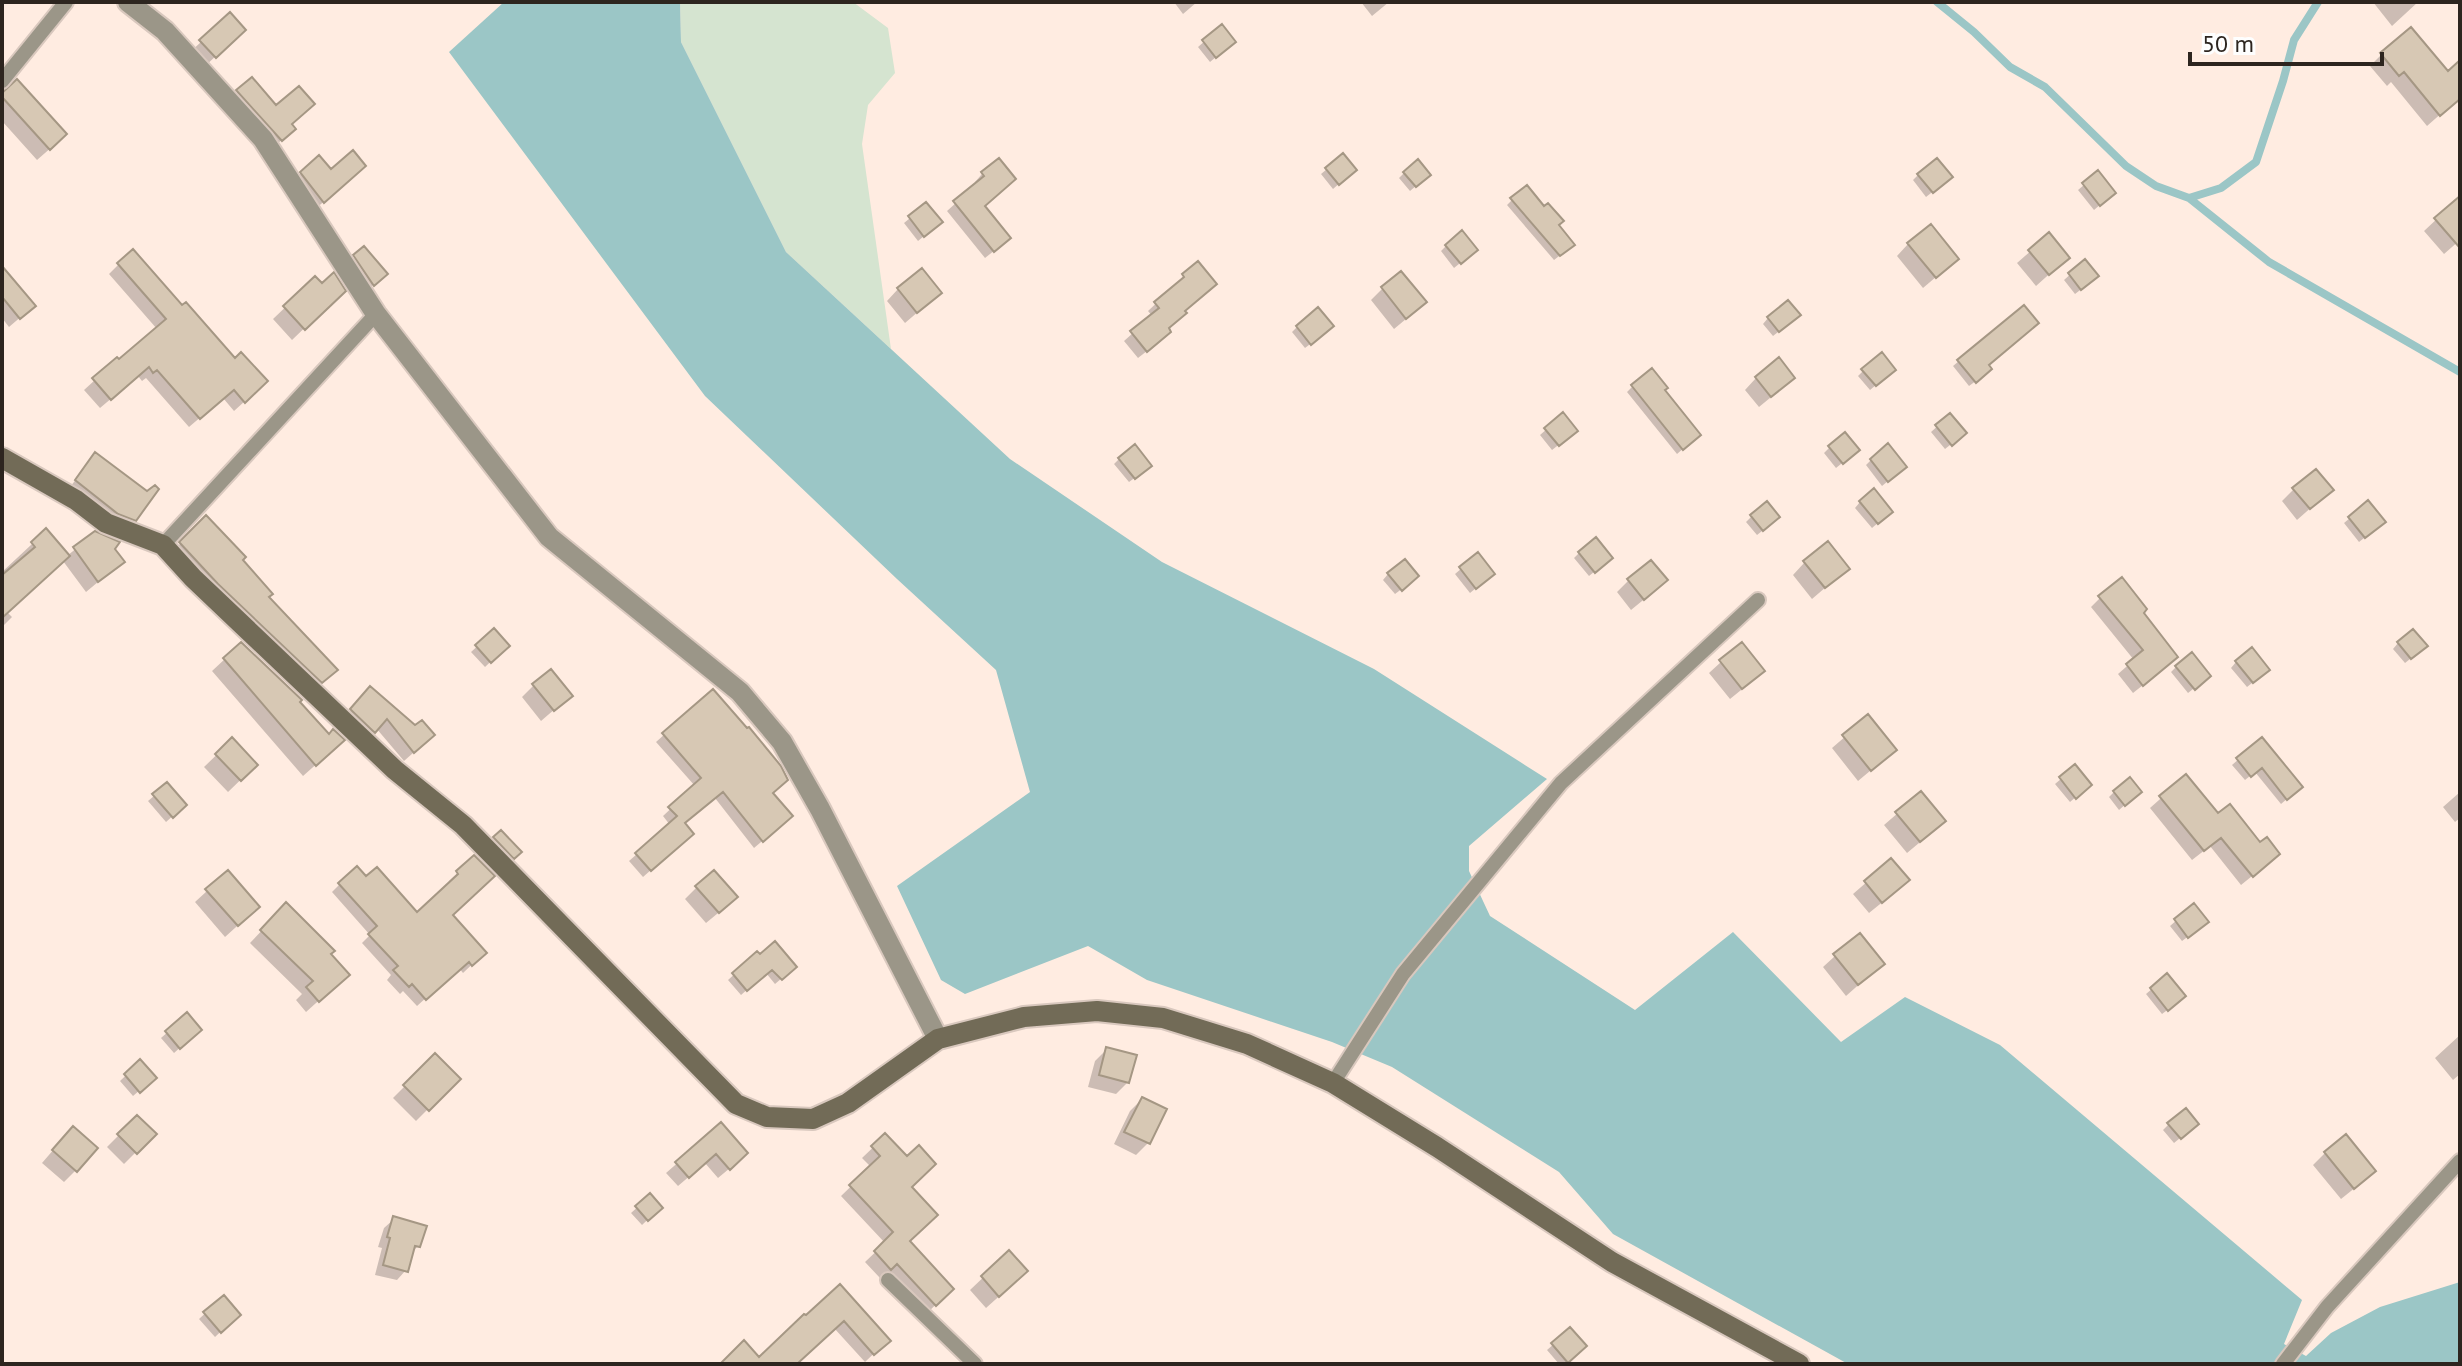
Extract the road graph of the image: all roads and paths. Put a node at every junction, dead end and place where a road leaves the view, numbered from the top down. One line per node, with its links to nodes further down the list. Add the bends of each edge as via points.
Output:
1 (66, 2): 3 (lane)
2 (128, 2): 4 (street, via 165,31 263,139)
3 (2, 81)
4 (376, 314): 6 (lane); 8 (street, via 549,537 740,692 782,742)
5 (2, 458): 6 (street, via 106,523)
6 (163, 545): 8 (street, via 395,770 463,825 736,1104 767,1117 813,1119 848,1103)
7 (1758, 600): 9 (lane, via 1561,783 1403,974)
8 (938, 1039): 9 (street, via 1024,1017 1097,1011 1163,1018 1247,1044)
9 (1333, 1083): 13 (street, via 1612,1262)
10 (2460, 1161): 14 (lane, via 2327,1307)
11 (888, 1280): 12 (lane)
12 (975, 1364)
13 (1799, 1364)
14 (2283, 1364)

